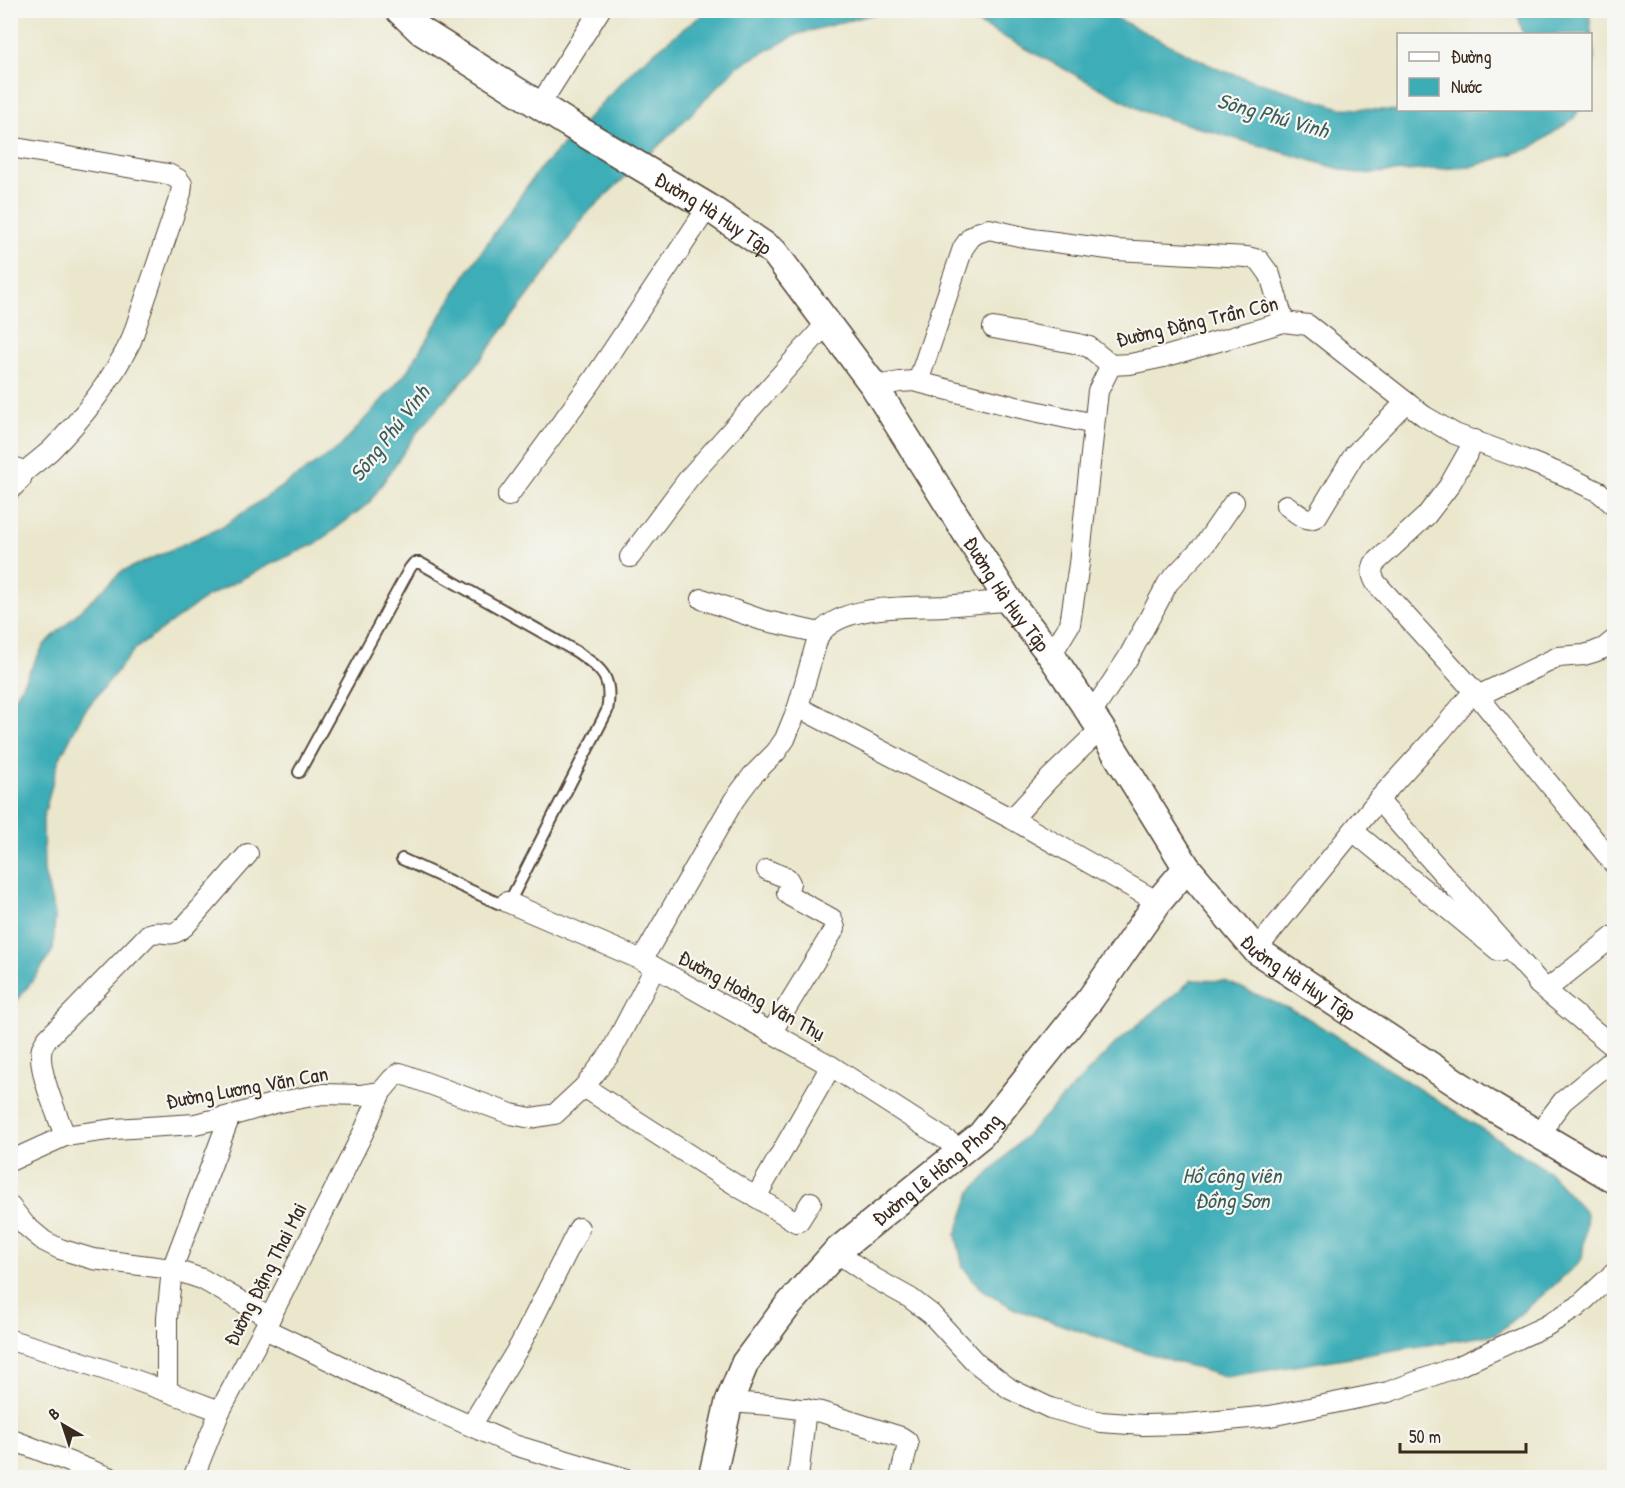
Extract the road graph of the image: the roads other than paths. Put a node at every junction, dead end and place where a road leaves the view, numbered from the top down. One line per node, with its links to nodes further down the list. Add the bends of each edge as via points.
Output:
1 (399, 10): 3 (main road, Đường Hà Huy Tập, via 421,31)
2 (600, 10): 3 (street)
3 (539, 106): 5 (main road, Đường Hà Huy Tập)
4 (10, 147): 15 (street, via 168,174 182,184 131,341 120,362 80,418 50,450)
5 (708, 207): 6 (main road, Đường Hà Huy Tập, via 774,252); 17 (street, via 593,380)
6 (827, 322): 11 (main road, Đường Hà Huy Tập); 21 (street, via 689,478)
7 (1284, 322): 9 (street, Đường Đặng Trần Côn, via 1164,357); 10 (street, via 1270,275 1259,260 1116,250 989,230 971,237 963,248); 12 (street, Đường Đặng Trần Côn, via 1308,325)
8 (993, 328): 9 (street, via 1089,347)
9 (1111, 365): 13 (street, Đường Đặng Trần Côn, via 1098,391)
10 (918, 382): 11 (street); 13 (street)
11 (874, 386): 23 (main road, Đường Hà Huy Tập)
12 (1406, 402): 14 (street, Đường Đặng Trần Côn, via 1455,434); 19 (street, via 1354,455 1317,516 1306,519)
13 (1094, 424): 26 (street, Đường Đặng Trần Côn, via 1070,624)
14 (1475, 440): 20 (street, Đường Đặng Trần Côn, via 1566,476 1599,492); 27 (street, via 1449,486 1413,530 1374,564 1372,576)
15 (16, 469): 16 (street, via 21,478)
16 (10, 490)
17 (508, 496)
18 (1234, 502): 29 (street, via 1205,544 1168,583)
19 (1286, 505)
20 (1614, 505)
21 (630, 557)
22 (702, 599): 24 (street, via 762,620)
23 (1009, 601): 24 (street, via 876,609 849,616); 26 (main road, Đường Hà Huy Tập)
24 (820, 633): 28 (street)
25 (1614, 640): 27 (street, via 1594,652 1558,657)
26 (1051, 655): 29 (main road, Đường Hà Huy Tập)
27 (1476, 693): 31 (street); 36 (street)
28 (798, 707): 32 (street); 43 (street, via 785,739 734,800)
29 (1096, 722): 32 (street); 37 (main road, Đường Hà Huy Tập)
30 (299, 772): 39 (lane, via 414,563 577,652 594,664 608,682 607,711)
31 (1378, 800): 33 (street); 44 (street)
32 (1012, 819): 40 (street)
33 (1353, 831): 42 (street); 44 (street)
34 (248, 854): 52 (street, via 185,926 177,933 149,934 47,1039 41,1060)
35 (402, 859): 39 (lane, via 500,904)
36 (1614, 864)
37 (1187, 868): 40 (main road, Đường Lê Hồng Phong); 42 (main road, Đường Hà Huy Tập)
38 (767, 870): 45 (street, via 787,878 787,893 832,919 835,928)
39 (507, 902): 43 (street, Đường Hoàng Văn Thụ)
40 (1158, 902): 54 (main road, Đường Lê Hồng Phong, via 1091,998 981,1135)
41 (1614, 936): 44 (street)
42 (1257, 950): 53 (main road, Đường Hà Huy Tập)
43 (649, 964): 45 (street, Đường Hoàng Văn Thụ); 49 (street, via 610,1054)
44 (1546, 990): 46 (street)
45 (771, 1033): 48 (street, Đường Hoàng Văn Thụ)
46 (1614, 1047)
47 (1614, 1059): 53 (street, via 1563,1101)
48 (831, 1066): 54 (street, Đường Hoàng Văn Thụ); 57 (street)
49 (584, 1087): 50 (street, via 555,1114 531,1118 400,1073); 57 (street)
50 (381, 1092): 51 (street, Đường Lương Văn Can, via 323,1094); 64 (street, Đường Đặng Thai Mai)
51 (230, 1116): 52 (street, Đường Lương Văn Can, via 195,1124); 62 (street)
52 (65, 1136): 55 (street, Đường Lương Văn Can)
53 (1542, 1136): 56 (main road, Đường Hà Huy Tập)
54 (963, 1150): 61 (main road, Đường Lê Hồng Phong)
55 (10, 1161)
56 (1614, 1179)
57 (756, 1197): 58 (street, via 796,1222)
58 (811, 1202)
59 (10, 1206): 62 (street, via 26,1226 60,1249 93,1259)
60 (579, 1228): 70 (street, via 520,1345)
61 (836, 1252): 63 (street, via 931,1314 976,1362 1010,1389 1050,1408 1090,1419 1143,1425 1270,1416 1388,1392 1459,1366 1546,1326 1577,1307); 67 (main road, Đường Lê Hồng Phong, via 786,1308 745,1363)
62 (172, 1269): 64 (street, via 202,1279); 66 (street)
63 (1614, 1273)
64 (268, 1324): 69 (street, Đường Đặng Thai Mai); 70 (street, via 410,1399)
65 (10, 1340): 66 (street)
66 (167, 1391): 69 (street)
67 (729, 1402): 68 (street); 75 (main road, Đường Lê Hồng Phong)
68 (806, 1409): 76 (street); 77 (street, via 907,1441)
69 (220, 1411): 73 (street, Đường Đặng Thai Mai)
70 (471, 1426): 74 (street, via 514,1446)
71 (10, 1439): 72 (street)
72 (111, 1478)
73 (193, 1478)
74 (624, 1478)
75 (711, 1478)
76 (798, 1478)
77 (900, 1478)

